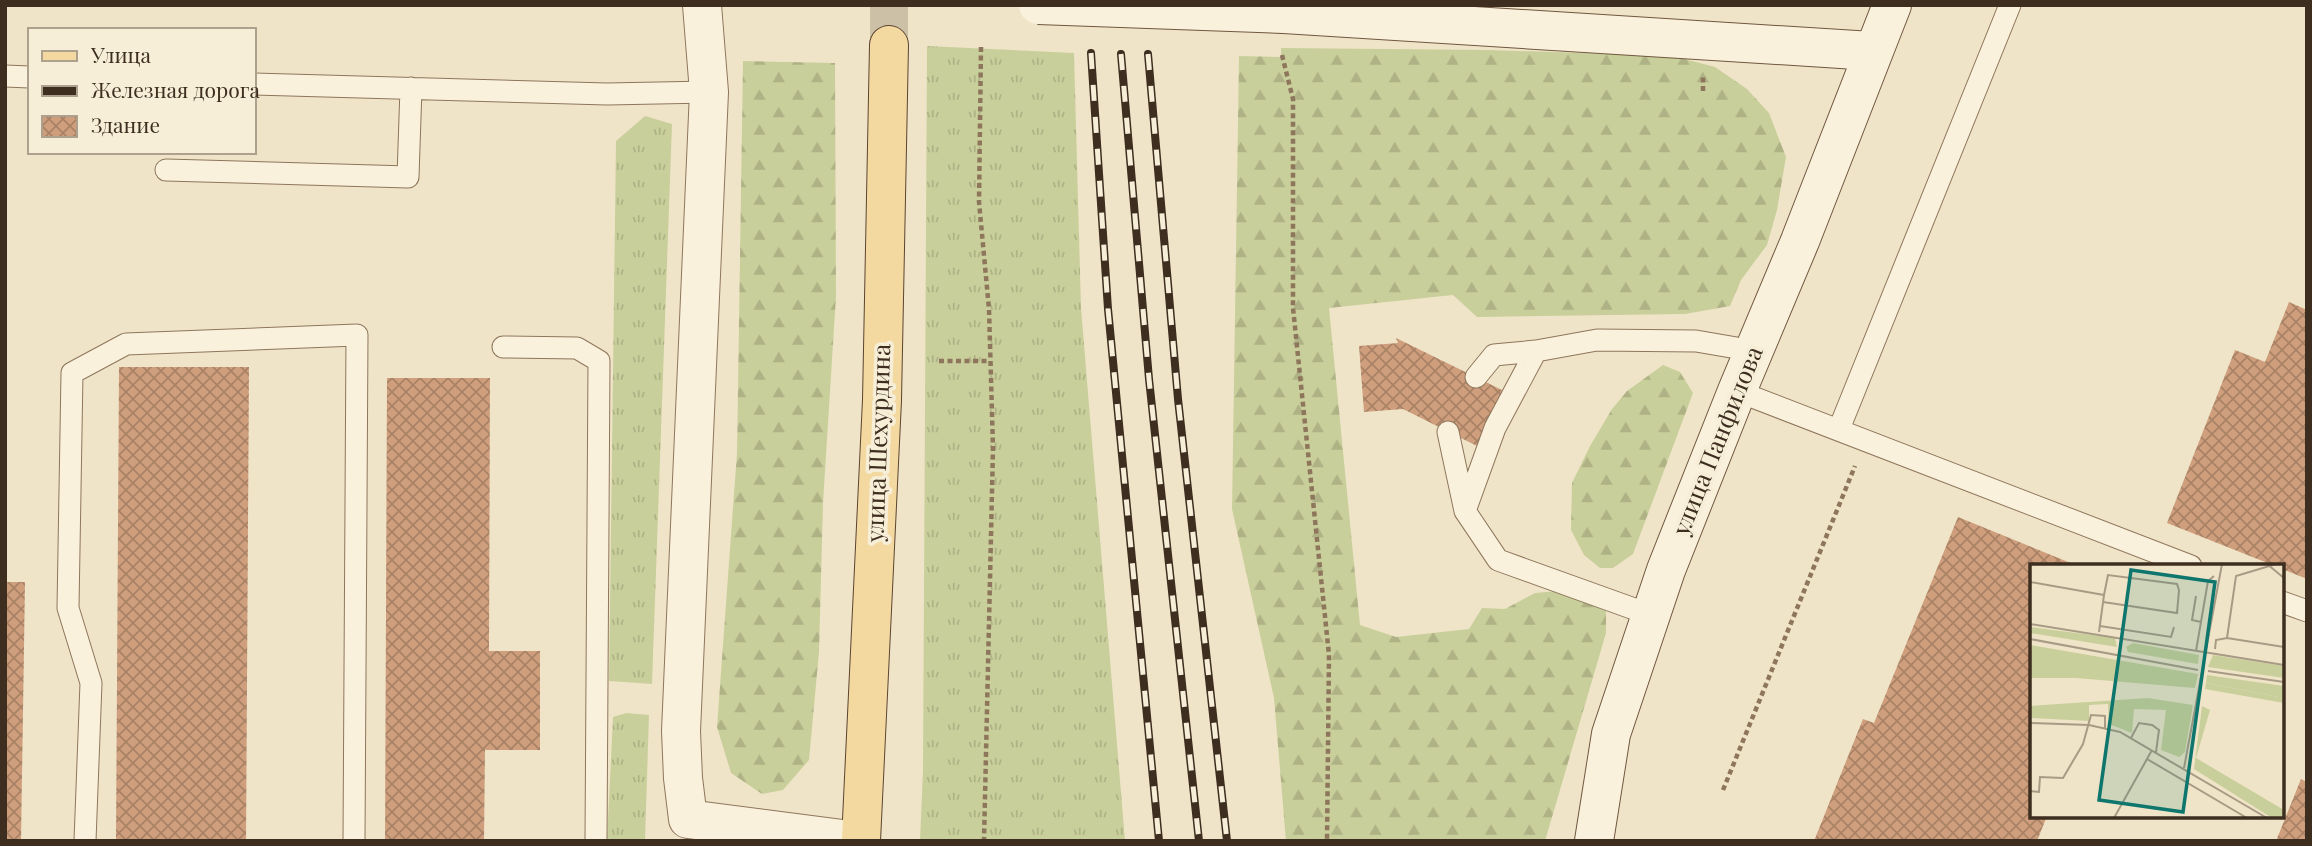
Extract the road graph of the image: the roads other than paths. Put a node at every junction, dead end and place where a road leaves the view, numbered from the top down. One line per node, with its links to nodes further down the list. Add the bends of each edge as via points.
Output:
1 (702, 5): 11 (street)
2 (1038, 5): 6 (street, bridge, via 1284,14)
3 (1892, 5): 6 (street, улица Панфилова)
4 (2010, 5): 18 (lane)
5 (889, 46): 29 (main road, улица Шехурдина, via 882,400)
6 (1872, 51): 15 (street, улица Панфилова)
7 (5, 76): 8 (lane)
8 (28, 77)
9 (256, 84): 10 (lane)
10 (411, 88): 11 (lane); 12 (lane, via 408,177)
11 (709, 92): 25 (street, via 681,731)
12 (166, 170)
13 (503, 347): 28 (lane, via 577,348 599,361)
14 (1536, 351): 15 (lane, via 1597,340 1696,341); 16 (lane, via 1494,355); 20 (lane, via 1495,428)
15 (1754, 351): 17 (street, улица Панфилова)
16 (1476, 377)
17 (1737, 391): 18 (lane); 24 (street, улица Панфилова)
18 (1839, 429): 21 (lane)
19 (1448, 432): 20 (lane)
20 (1465, 511): 24 (lane, via 1499,560)
21 (2186, 564)
22 (2284, 603): 23 (lane)
23 (2307, 611)
24 (1651, 615): 30 (street, улица Панфилова, via 1611,734)
25 (688, 830): 29 (street)
26 (85, 841): 27 (lane, via 91,683 68,608 72,373 126,344 357,335)
27 (354, 841)
28 (596, 841)
29 (860, 841)
30 (1594, 841)

